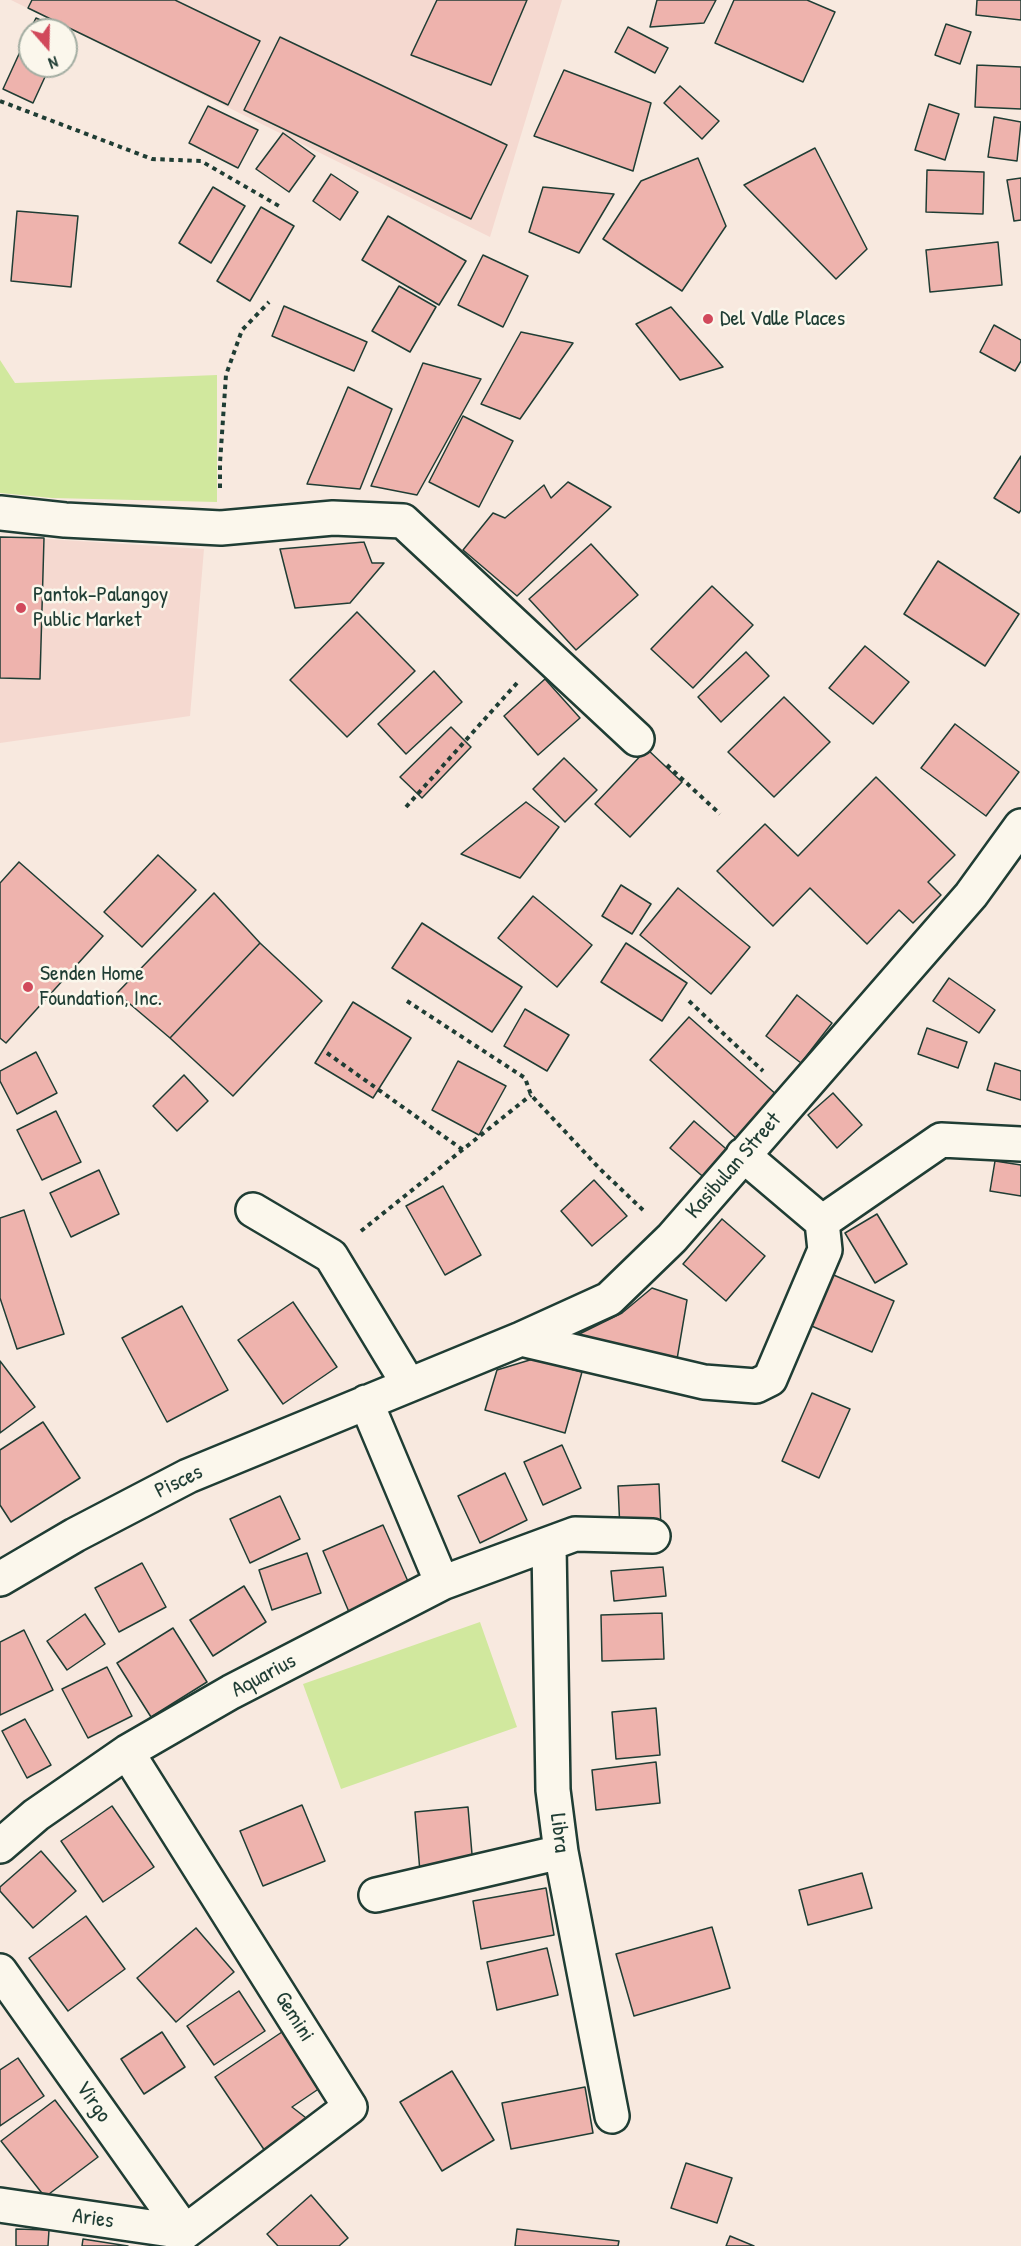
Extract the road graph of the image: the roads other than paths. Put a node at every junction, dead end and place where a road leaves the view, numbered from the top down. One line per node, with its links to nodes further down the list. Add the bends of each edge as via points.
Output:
1 (0, 513): 2 (street, via 220,528 333,518 403,521)
2 (637, 739)
3 (1021, 826): 5 (street, Kasibulan Street, via 971,895)
4 (1021, 1144): 7 (street, via 941,1140)
5 (743, 1155): 7 (street); 8 (street, Kasibulan Street, via 672,1238 609,1299)
6 (253, 1210): 9 (street, via 331,1256)
7 (822, 1222): 8 (street, via 825,1250 770,1379 756,1386 704,1382)
8 (521, 1339): 9 (street, Kasibulan Street)
9 (408, 1385): 10 (street, Kasibulan Street)
10 (366, 1402): 13 (street, Pisces, via 188,1476); 14 (street)
11 (653, 1536): 12 (street, Aquarius, via 575,1534)
12 (549, 1545): 14 (street, Aquarius); 17 (street, Libra, via 554,1790)
13 (0, 1579)
14 (442, 1583): 15 (street, Aquarius, via 231,1692)
15 (127, 1752): 16 (street, Aquarius, via 36,1815); 22 (street, Gemini, via 350,2107)
16 (0, 1846)
17 (561, 1852): 18 (street); 20 (street, Libra)
18 (376, 1895)
19 (0, 1971): 22 (street, Virgo)
20 (612, 2116)
21 (0, 2205): 22 (street, Aries)
22 (185, 2232)

